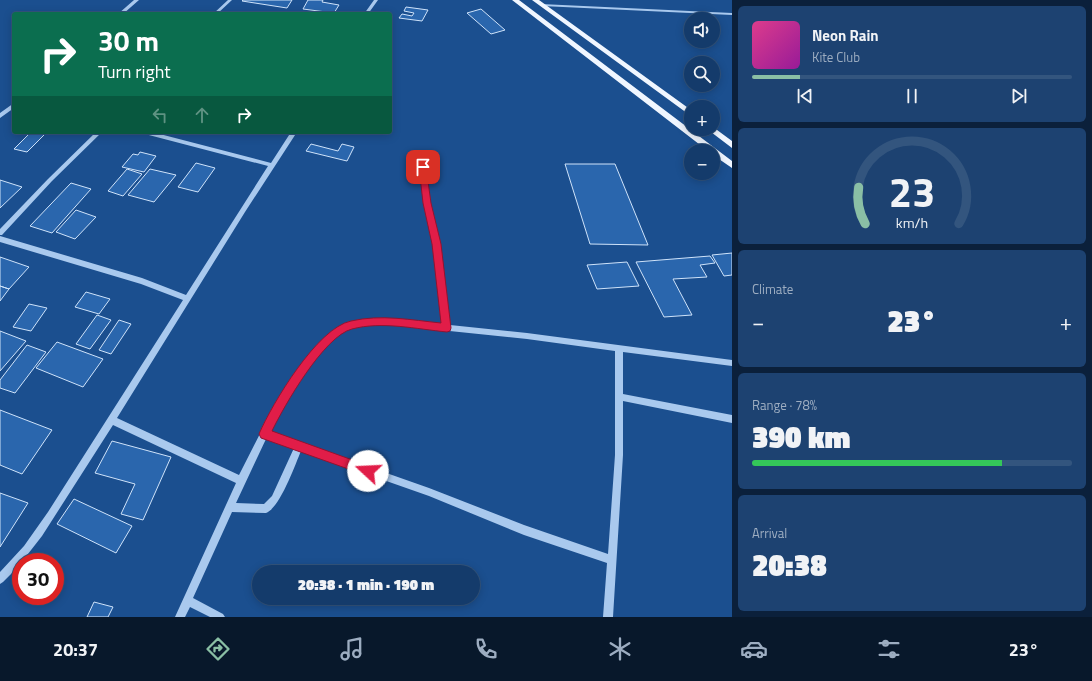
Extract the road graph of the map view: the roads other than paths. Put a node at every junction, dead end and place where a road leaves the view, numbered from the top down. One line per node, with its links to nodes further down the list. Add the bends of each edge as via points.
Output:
1 (137, 0): 7 (street)
2 (230, 0): 8 (street)
3 (376, 0): 9 (street)
4 (515, 0): 20 (main road)
5 (535, 0): 6 (main road)
6 (542, 5): 10 (street); 12 (main road)
7 (122, 12)
8 (217, 12)
9 (367, 12)
10 (732, 14)
11 (12, 106): 13 (street)
12 (684, 109)
13 (0, 116)
14 (96, 134): 22 (street)
15 (153, 134): 19 (street)
16 (293, 134): 19 (street)
17 (720, 136): 18 (main road)
18 (732, 145)
19 (271, 165): 24 (street)
20 (732, 165)
21 (423, 167): 25 (street)
22 (0, 233)
23 (0, 239): 24 (street, via 142,281)
24 (187, 298): 30 (street)
25 (447, 328): 26 (street); 31 (street, via 376,321 350,325 336,332 304,368)
26 (619, 349): 27 (street); 28 (street)
27 (732, 363)
28 (620, 397): 29 (street); 35 (street, via 620,455)
29 (732, 419)
30 (112, 420): 33 (street); 36 (street, via 39,532)
31 (265, 434): 32 (street); 33 (street)
32 (299, 446): 34 (street, via 275,500 266,510); 35 (street)
33 (242, 481): 34 (street)
34 (230, 507): 37 (street)
35 (611, 560): 40 (street)
36 (0, 579)
37 (188, 601): 38 (street); 39 (street)
38 (180, 617)
39 (220, 617)
40 (608, 617)

